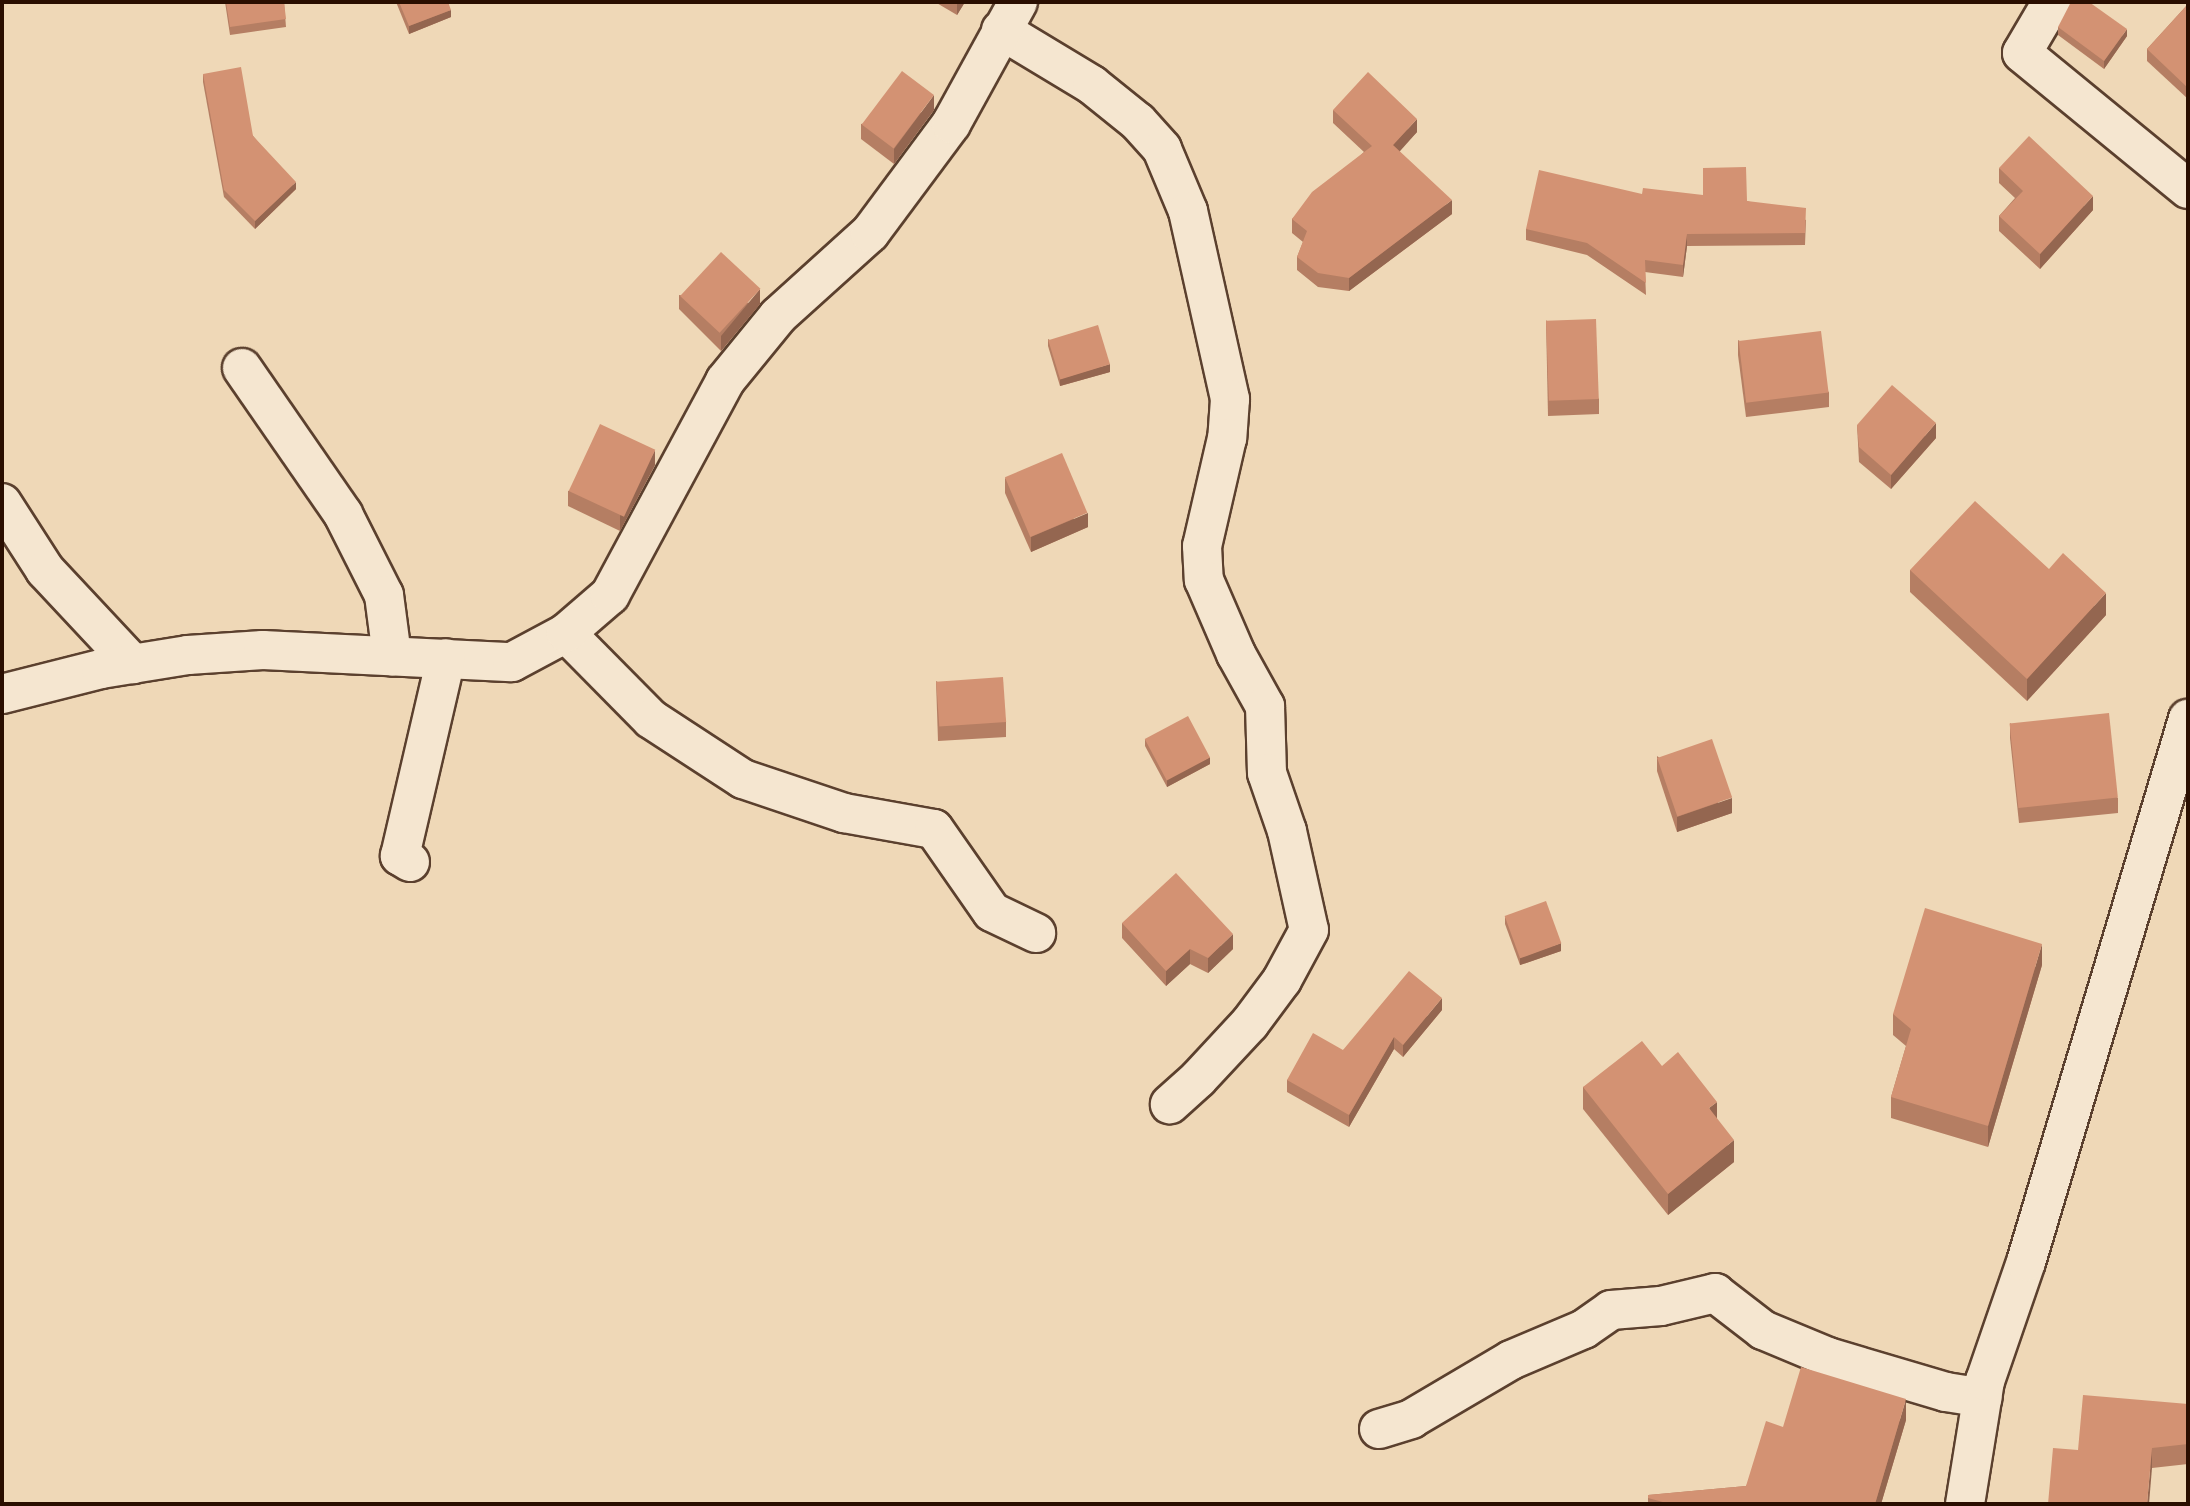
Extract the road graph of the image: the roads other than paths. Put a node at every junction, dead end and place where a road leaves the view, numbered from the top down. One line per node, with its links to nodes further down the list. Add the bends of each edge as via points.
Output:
1 (2052, 2): 3 (street, via 2022,53)
2 (1009, 16): 6 (street, via 951,124 870,233 778,316 725,381 610,596); 14 (street, via 1138,122 1162,149 1188,211 1230,399 1227,438 1202,546 1204,580 1265,706 1267,773 1287,831 1309,930 1282,980 1250,1023)
3 (2188, 189)
4 (242, 368): 7 (street, via 343,514 384,596)
5 (2, 503): 9 (street, via 45,570)
6 (566, 633): 8 (street, via 512,662); 13 (street, via 651,719 743,779 844,813 934,829 992,912)
7 (392, 656): 8 (street); 9 (street, via 263,650)
8 (446, 658): 12 (street, via 400,856)
9 (133, 664): 10 (street)
10 (2, 694)
11 (2188, 719): 15 (street)
12 (410, 862)
13 (1036, 933)
14 (1170, 1104)
15 (1983, 1398): 16 (street, via 1934,1389 1828,1357 1763,1330 1715,1293 1661,1306 1611,1310 1584,1329 1511,1360 1411,1419); 17 (street)
16 (1379, 1429)
17 (1965, 1504)

